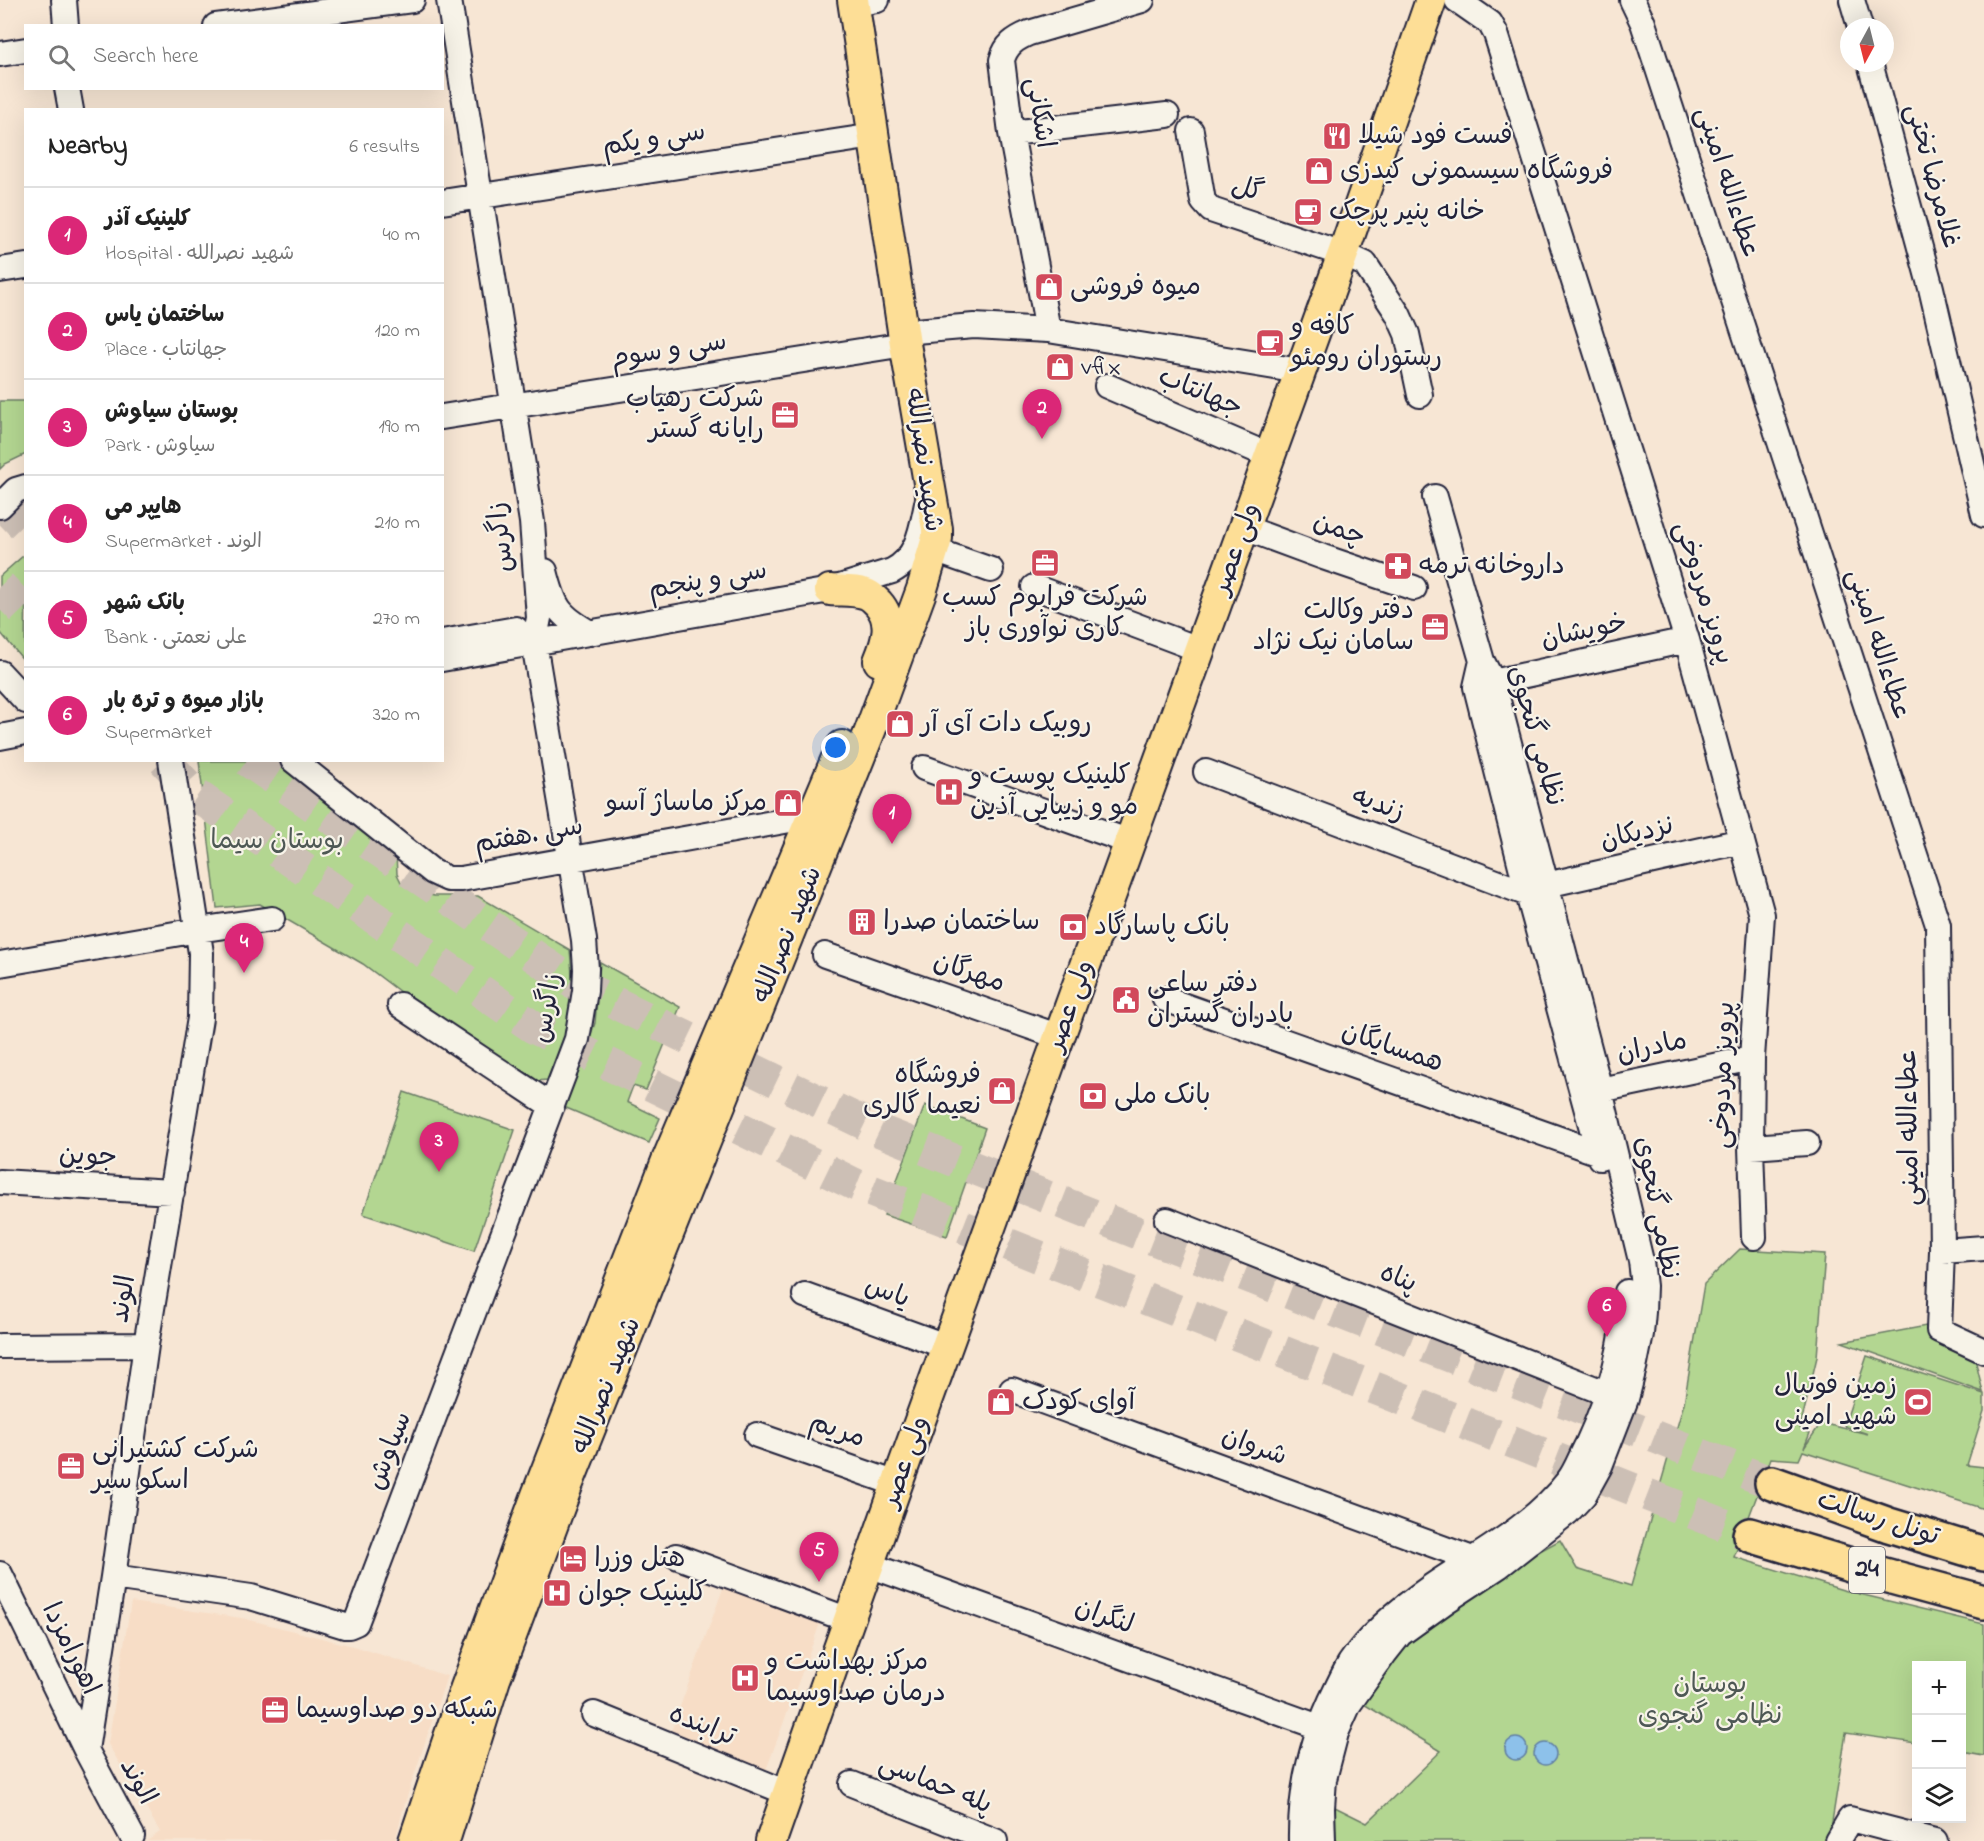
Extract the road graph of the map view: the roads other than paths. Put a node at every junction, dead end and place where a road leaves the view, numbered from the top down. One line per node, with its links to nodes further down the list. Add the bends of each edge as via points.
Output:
1 (48, 0): 12 (street)
2 (64, 0): 13 (street)
3 (412, 0): 14 (street)
4 (449, 0): 24 (street, زاگرس)
5 (1142, 0): 22 (street, اشکانی, via 1012,41 1002,60)
6 (1431, 0): 26 (main road, ولی عصر)
7 (1457, 0): 51 (street, پرویز مردوخی, via 1490,23 1496,34)
8 (1632, 0): 89 (street, عطاءالله امینی, via 1647,34 1938,925)
9 (1852, 0): 11 (street)
10 (861, 1): 23 (main road, شهید نصرالله)
11 (1857, 18)
12 (51, 24)
13 (66, 24)
14 (231, 24)
15 (24, 50): 16 (street)
16 (0, 54)
17 (1872, 72): 41 (street, غلامرضا تختی, via 1931,288)
18 (67, 90): 19 (street)
19 (70, 108)
20 (1167, 115): 22 (street)
21 (1191, 131): 26 (street, گل, via 1206,206)
22 (1011, 133): 29 (street, اشکانی)
23 (874, 136): 24 (street, سی و یکم); 30 (main road, شهید نصرالله)
24 (480, 197): 25 (street, سی و یکم); 34 (street, زاگرس)
25 (444, 202)
26 (1343, 254): 31 (main road, ولی عصر); 33 (street, via 1365,264 1398,314 1407,334)
27 (24, 266): 28 (street)
28 (0, 270)
29 (1048, 330): 30 (street, سی و سوم, via 974,326); 31 (street, سی و سوم)
30 (904, 338): 34 (street, سی و سوم); 38 (main road, شهید نصرالله)
31 (1300, 371): 36 (main road, ولی عصر)
32 (1107, 386): 36 (street, جهانتاب)
33 (1420, 395)
34 (514, 406): 35 (street, سی و سوم); 42 (street, زاگرس)
35 (444, 417)
36 (1270, 456): 43 (main road, ولی عصر)
37 (24, 488): 40 (street)
38 (930, 492): 44 (main road, شهید نصرالله, via 937,529); 48 (street, سی و پنجم, via 910,558 892,571)
39 (1435, 497): 55 (street, نظامی گنجوی)
40 (0, 506)
41 (1984, 515)
42 (532, 522): 49 (street, via 558,608 565,618); 50 (street, زاگرس)
43 (1245, 528): 47 (street, چمن); 53 (main road, ولی عصر)
44 (934, 550): 45 (street); 116 (main road, شهید نصرالله, via 870,730 567,1486 495,1679)
45 (991, 570)
46 (1034, 587): 53 (street)
47 (1414, 588)
48 (830, 590): 49 (street, سی و پنجم); 65 (main road, شهید نصرالله, via 869,595 887,617 888,637)
49 (591, 633): 50 (street, سی و پنجم)
50 (536, 634): 52 (street, سی و پنجم); 54 (street, سی و پنجم); 68 (street, زاگرس)
51 (1687, 640): 57 (street, خویشان); 66 (street, پرویز مردوخی)
52 (444, 642)
53 (1201, 650): 67 (main road, ولی عصر)
54 (444, 658)
55 (1482, 661): 57 (street, نظامی گنجوی); 69 (street, نظامی گنجوی, via 1476,687)
56 (0, 674): 58 (street)
57 (1493, 682): 69 (street, نظامی گنجوی)
58 (24, 699)
59 (24, 732): 60 (street)
60 (0, 737)
61 (171, 762): 71 (street, الوند)
62 (296, 762): 68 (street, سی .هفتم, via 433,872 448,879)
63 (924, 768): 67 (street)
64 (1206, 772): 69 (street, زندیه)
65 (812, 816): 68 (street, سی .هفتم); 115 (main road, شهید نصرالله, via 668,1158 549,1463)
66 (1742, 841): 69 (street, نزدیکان); 77 (street, پرویز مردوخی, via 1762,915)
67 (1130, 842): 76 (main road, ولی عصر)
68 (572, 860): 78 (street, زاگرس, via 586,969 580,1026)
69 (1537, 890): 79 (street, نظامی گنجوی); 83 (street, نظامی گنجوی)
70 (272, 919): 71 (street)
71 (198, 930): 73 (street); 85 (street, الوند, via 200,1018)
72 (825, 955): 76 (street, مهرگان)
73 (0, 964)
74 (1165, 999): 83 (street, همسایگان)
75 (400, 1005): 80 (street)
76 (1060, 1037): 93 (main road, ولی عصر)
77 (1752, 1058): 79 (street, مادران); 82 (street, پرویز مردوخی)
78 (567, 1066): 80 (street, سیاوش)
79 (1600, 1090): 83 (street, نظامی گنجوی)
80 (552, 1106): 106 (street, سیاوش, via 356,1623 345,1626 251,1597)
81 (1807, 1143): 82 (street)
82 (1751, 1148): 87 (street, پرویز مردوخی)
83 (1606, 1150): 96 (street, نظامی گنجوی, via 1627,1289)
84 (0, 1182): 85 (street, جوین)
85 (172, 1192): 91 (street, الوند)
86 (1167, 1220): 96 (street, پناه)
87 (1754, 1237)
88 (1984, 1248): 89 (street)
89 (1942, 1251): 94 (street, عطاءالله امینی, via 1939,1330)
90 (805, 1295): 93 (street, یاس)
91 (146, 1345): 92 (street); 106 (street, الوند)
92 (0, 1346)
93 (948, 1347): 99 (main road, ولی عصر)
94 (1984, 1351)
95 (1012, 1390): 104 (street, شروان)
96 (1617, 1397): 104 (street, نظامی گنجوی, via 1600,1466 1584,1495 1547,1530)
97 (757, 1435): 99 (street, مریم)
98 (1772, 1483): 101 (highway, تونل رسالت / 24)
99 (897, 1484): 103 (main road, ولی عصر)
100 (1750, 1534): 107 (highway, تونل رسالت / 24)
101 (1984, 1554)
102 (676, 1556): 108 (street)
103 (869, 1565): 108 (main road, ولی عصر); 110 (street, لنگران)
104 (1484, 1565): 110 (street, نظامی گنجوی, via 1432,1586 1368,1640 1349,1665)
105 (0, 1574): 111 (street, اهورامزدا)
106 (113, 1576): 111 (street, الوند)
107 (1984, 1602)
108 (849, 1620): 113 (main road, ولی عصر)
109 (594, 1714): 113 (street, ترابنده)
110 (1327, 1730): 119 (street, نظامی گنجوی, via 1312,1751); 120 (street, نظامی گنجوی)
111 (86, 1750): 114 (street, الوند)
112 (852, 1784): 118 (street, پله حماسی)
113 (788, 1793): 117 (main road, ولی عصر)
114 (132, 1836)
115 (414, 1841)
116 (444, 1841)
117 (771, 1841)
118 (995, 1841)
119 (1301, 1841)
120 (1323, 1841)
121 (1837, 1841): 122 (street, via 1850,1819)
122 (1935, 1841)

